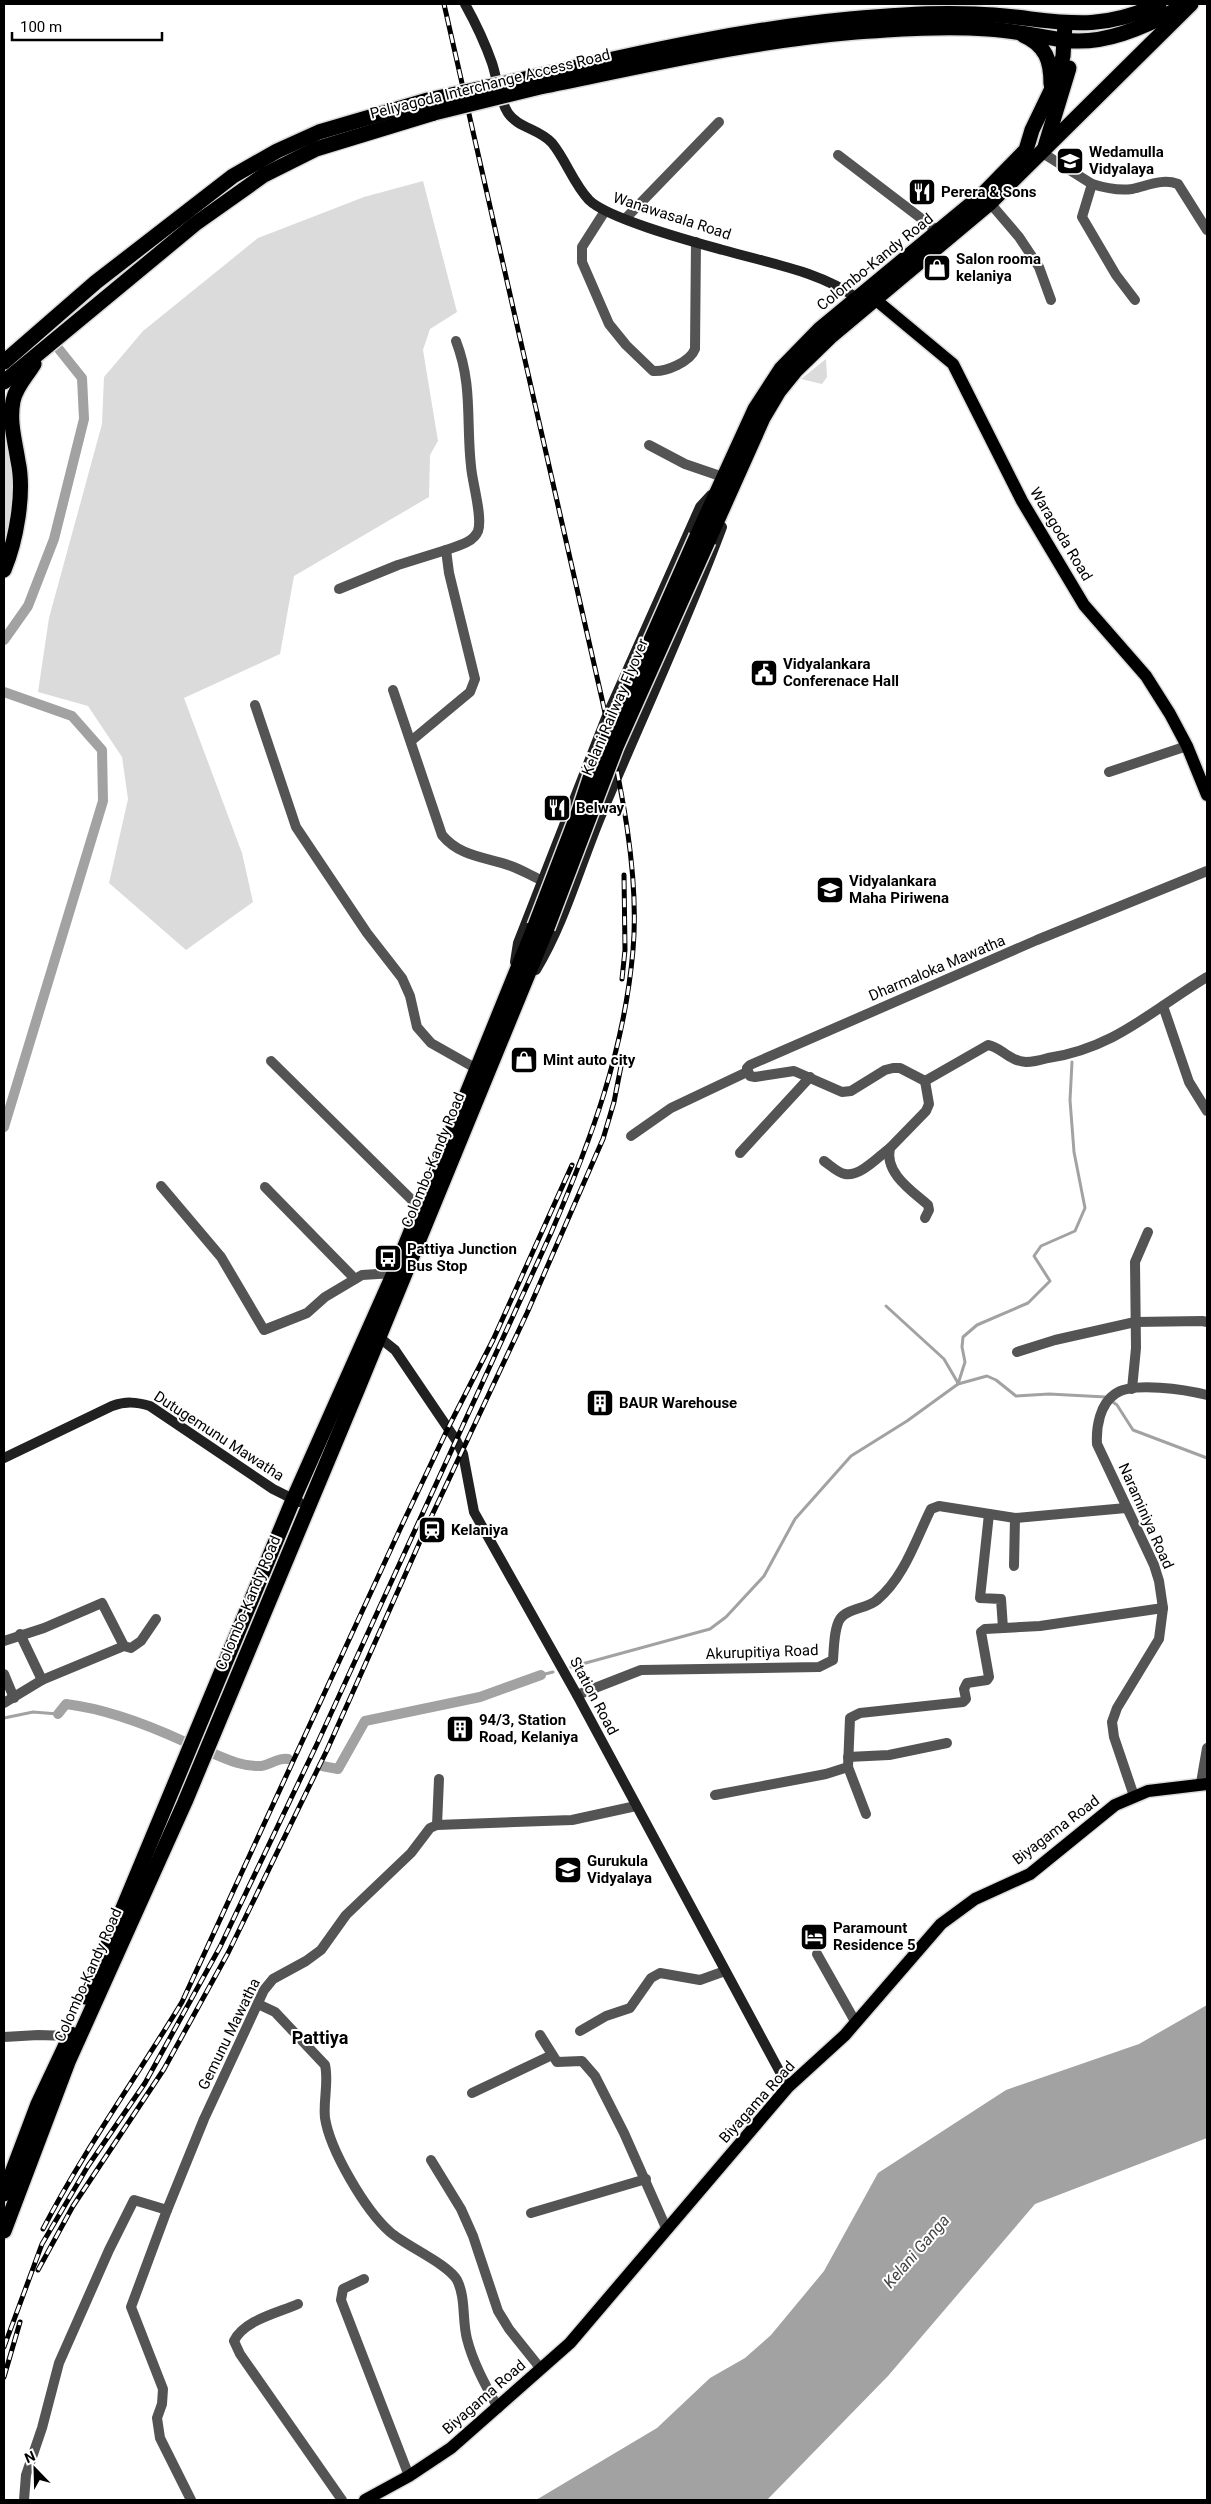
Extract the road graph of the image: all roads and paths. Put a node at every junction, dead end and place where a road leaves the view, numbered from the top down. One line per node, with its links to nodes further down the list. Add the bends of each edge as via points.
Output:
1 (465, 4): 15 (street, Wanawasala Road, via 491,61 507,112 516,121 551,141 581,191)
2 (1190, 4): 6 (highway, via 1128,31 1095,40); 11 (highway)
3 (1147, 6): 4 (highway, via 1134,16 1109,22)
4 (1072, 24): 6 (highway, Colombo-Kandy Road); 7 (highway, Peliyagoda Interchange Access Road, via 974,14 850,19 696,41)
5 (1011, 30): 6 (highway, Peliyagoda Interchange Access Road); 7 (highway, Peliyagoda Interchange Access Road, via 903,29 787,40); 8 (highway, via 1040,45 1050,60)
6 (1068, 41): 8 (highway, Colombo-Kandy Road); 11 (highway, Colombo-Kandy Road, via 1064,88)
7 (539, 82): 9 (highway, Peliyagoda Interchange Access Road, bridge)
8 (1052, 91): 18 (highway, Colombo-Kandy Road, via 1032,130 1026,150 993,185)
9 (431, 107): 24 (highway, Peliyagoda Interchange Access Road, via 319,132 232,176); 26 (highway, Peliyagoda Interchange Access Road, via 316,149 264,175 195,224)
10 (719, 122): 16 (street)
11 (1043, 150): 13 (street); 14 (highway, Colombo-Kandy Road)
12 (838, 155): 18 (street)
13 (1092, 184): 17 (street, via 1120,189 1163,182 1178,184); 23 (street, via 1082,217)
14 (990, 203): 21 (highway, Colombo-Kandy Road); 22 (street, via 1040,267)
15 (605, 211): 16 (street, Wanawasala Road); 19 (street, via 582,247 582,262 613,330 653,371 667,370 688,358 694,349)
16 (626, 219): 19 (street, Wanawasala Road)
17 (1207, 230)
18 (939, 232): 20 (highway, Colombo-Kandy Road)
19 (696, 242): 20 (street, Wanawasala Road, via 788,268 840,287)
20 (858, 299): 21 (highway); 34 (highway, Colombo-Kandy Road, via 808,340 778,373 754,409)
21 (876, 300): 33 (highway, Colombo-Kandy Road, via 830,337 786,382 763,418); 44 (main road, Waragoda Road, via 953,364 1022,501 1084,605 1146,676)
22 (1051, 300)
23 (1135, 300)
24 (35, 334): 27 (highway); 28 (highway, Peliyagoda Interchange Access Road)
25 (456, 342): 36 (street, via 469,388 469,449 479,525 472,539)
26 (46, 346): 29 (highway, Peliyagoda Interchange Access Road); 31 (highway, via 16,393 12,408)
27 (4, 349)
28 (4, 362)
29 (4, 382)
30 (4, 416): 31 (highway)
31 (13, 441): 37 (highway, via 19,462 19,508 14,541)
32 (649, 445): 34 (street)
33 (740, 471): 35 (highway, Kelani Railway Flyover); 41 (street, via 735,494 694,604)
34 (721, 482): 35 (highway, Kelani Railway Flyover); 39 (street, via 700,507)
35 (702, 539): 52 (highway, Kelani Railway Flyover, bridge, via 593,770)
36 (446, 550): 38 (street, via 398,565); 43 (street, via 474,666 474,686)
37 (4, 570)
38 (339, 590)
39 (619, 688): 41 (street); 47 (street)
40 (393, 690): 43 (street)
41 (651, 700): 48 (street)
42 (256, 705): 55 (street, via 296,827 367,933 402,978 417,1027 431,1044)
43 (411, 741): 50 (street, via 442,834 450,844 461,852 511,866)
44 (1187, 746): 45 (street); 46 (main road, Waragoda Road)
45 (1109, 772)
46 (1207, 795)
47 (560, 831): 48 (street); 50 (street)
48 (590, 842): 52 (street, via 547,951)
49 (1207, 871): 56 (street, Dharmaloka Mawatha, via 750,1065)
50 (543, 881): 52 (street, via 518,943)
51 (1207, 976): 53 (street)
52 (518, 986): 55 (highway, Colombo-Kandy Road); 73 (highway, Colombo-Kandy Road)
53 (1162, 1006): 58 (street, via 1108,1041 1072,1055 1026,1062 1008,1058 988,1045); 59 (street, via 1189,1082)
54 (271, 1061): 66 (street)
55 (477, 1069): 66 (highway, Colombo-Kandy Road)
56 (747, 1072): 57 (street, via 755,1077 794,1071); 60 (street, Dharmaloka Mawatha, via 671,1108)
57 (810, 1077): 58 (street, via 842,1092 851,1091 893,1068 900,1068); 62 (street)
58 (925, 1081): 61 (street, via 929,1104 926,1111)
59 (1207, 1111)
60 (631, 1136)
61 (890, 1148): 63 (street, via 863,1168 848,1174); 67 (street, via 889,1159 899,1179 928,1205)
62 (740, 1153)
63 (824, 1161)
64 (161, 1186): 70 (street, via 221,1257 264,1330 307,1313 325,1297)
65 (265, 1187): 70 (street)
66 (419, 1207): 69 (highway, Colombo-Kandy Road)
67 (925, 1218)
68 (1148, 1232): 71 (street, via 1134,1262)
69 (394, 1273): 70 (street, via 362,1275); 73 (highway, Colombo-Kandy Road)
70 (355, 1279)
71 (1135, 1322): 72 (street); 74 (street); 75 (street)
72 (1207, 1322)
73 (374, 1333): 78 (highway, Colombo-Kandy Road); 79 (highway, Colombo-Kandy Road); 92 (street, Station Road, via 395,1350 456,1440 463,1454 474,1512)
74 (1017, 1352)
75 (1132, 1389): 76 (street, Naraminiya Road, via 1152,1387); 80 (street, Naraminiya Road, via 1115,1393 1106,1405 1099,1422 1097,1444)
76 (1207, 1395)
77 (4, 1458): 78 (street, Dutugemunu Mawatha, via 112,1406 135,1402 150,1406 173,1420)
78 (293, 1500): 79 (street, Dutugemunu Mawatha); 111 (highway, Colombo-Kandy Road)
79 (308, 1506): 123 (highway, Colombo-Kandy Road, via 184,1802 68,2062)
80 (1126, 1508): 82 (street, Akurupitiya Road); 84 (street, Naraminiya Road, via 1154,1565)
81 (989, 1514): 82 (street, Akurupitiya Road); 86 (street, via 980,1598 1001,1599); 92 (street, Akurupitiya Road, via 939,1506 932,1509 900,1572 885,1592 876,1601 844,1614 838,1621 833,1660 819,1668 641,1670)
82 (1015, 1518): 83 (street)
83 (1014, 1566)
84 (1163, 1608): 86 (street, via 1040,1626); 101 (street, Naraminiya Road, via 1159,1639 1117,1708 1112,1722)
85 (156, 1619): 89 (street, via 141,1641 131,1648)
86 (1004, 1628): 97 (street, via 981,1632 989,1677 967,1683 963,1702 850,1718)
87 (20, 1634): 88 (street); 89 (street, via 44,1628 102,1603); 91 (street)
88 (4, 1641)
89 (124, 1646): 91 (street)
90 (4, 1674): 93 (street)
91 (42, 1680): 93 (street)
92 (577, 1695): 102 (street, Station Road)
93 (14, 1698): 94 (street)
94 (4, 1703)
95 (948, 1743): 97 (street)
96 (1207, 1748): 99 (street)
97 (848, 1762): 100 (street, via 826,1774); 103 (street)
98 (439, 1779): 104 (street)
99 (1204, 1783): 101 (main road, Biyagama Road, via 1148,1790)
100 (715, 1795)
101 (1134, 1796): 108 (main road, Biyagama Road, via 1115,1805 1030,1874 975,1899 941,1924)
102 (636, 1806): 104 (street, via 572,1820); 106 (street, Station Road)
103 (866, 1814)
104 (437, 1825): 107 (street, Gemunu Mawatha, via 430,1828 411,1853 346,1915 321,1950 273,1979)
105 (817, 1954): 108 (street)
106 (725, 1971): 109 (street, via 700,1980 660,1973 651,1978 630,2008 606,2016); 114 (street, Station Road)
107 (258, 2004): 120 (street, Gemunu Mawatha, via 204,2119); 127 (street, via 275,2012 324,2065 325,2120 331,2140 365,2204 401,2242 450,2271 456,2279 462,2294 468,2342)
108 (856, 2023): 114 (main road, Biyagama Road)
109 (580, 2031)
110 (540, 2035): 113 (street)
111 (70, 2036): 112 (street); 117 (highway, Colombo-Kandy Road)
112 (4, 2038)
113 (552, 2056): 115 (street); 118 (street, via 557,2062 576,2060 587,2065)
114 (788, 2087): 122 (main road, Biyagama Road)
115 (472, 2093)
116 (431, 2160): 126 (street, via 461,2209 508,2329)
117 (8, 2171): 119 (highway, Colombo-Kandy Road)
118 (646, 2180): 121 (street); 122 (street)
119 (4, 2194)
120 (167, 2210): 129 (street, via 134,2200 109,2250 59,2363 26,2475); 130 (street, Gemunu Mawatha, via 131,2307 163,2389 157,2418 160,2438)
121 (530, 2213)
122 (667, 2230): 126 (main road, Biyagama Road, via 570,2344)
123 (4, 2231)
124 (364, 2279): 128 (street, via 343,2289 341,2300)
125 (298, 2304): 131 (street, via 252,2323 238,2332 234,2341)
126 (541, 2369): 127 (main road, Biyagama Road)
127 (498, 2408): 128 (main road, Biyagama Road, via 450,2448)
128 (409, 2476): 132 (main road, Biyagama Road)
129 (24, 2500)
130 (191, 2500)
131 (342, 2500)
132 (365, 2500)

